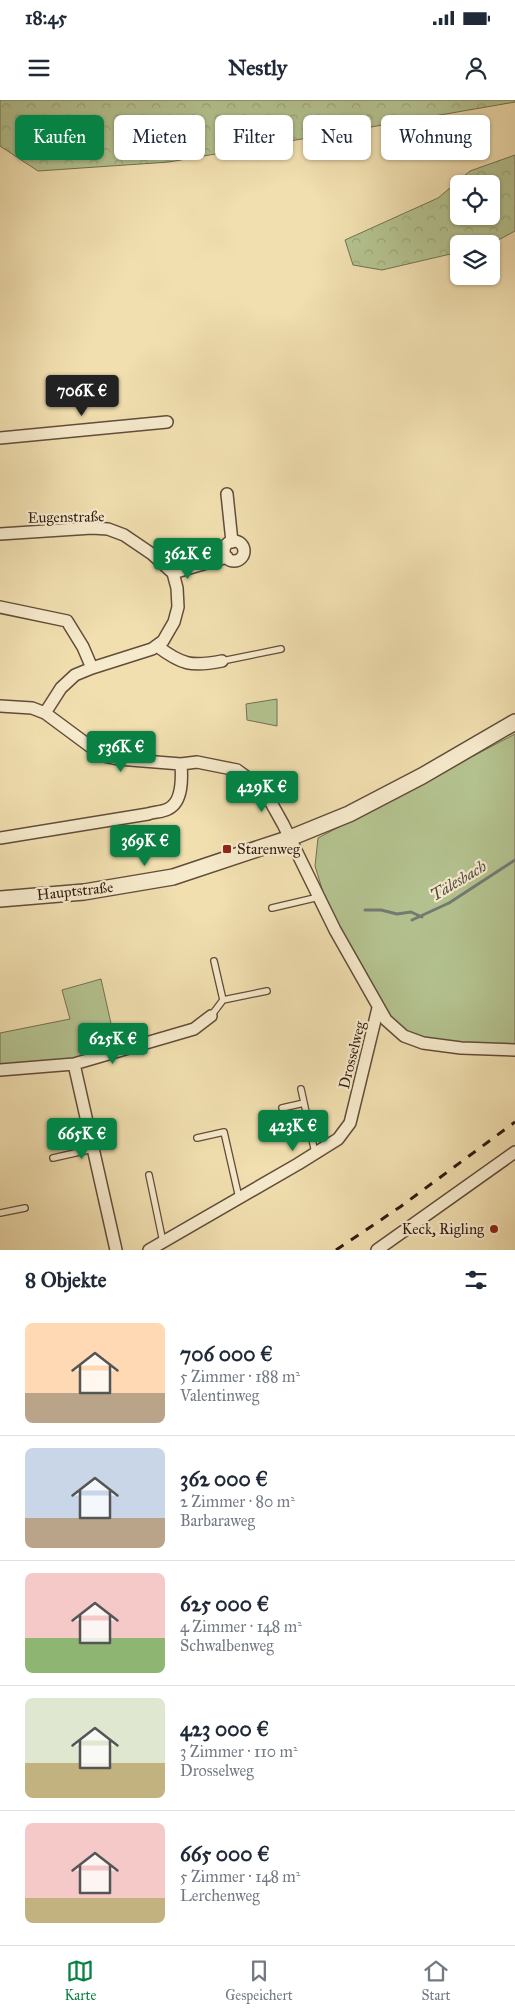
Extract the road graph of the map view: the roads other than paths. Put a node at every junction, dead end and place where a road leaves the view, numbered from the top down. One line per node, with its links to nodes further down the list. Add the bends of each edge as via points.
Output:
1 (167, 422): 2 (street)
2 (0, 438)
3 (227, 494): 5 (street)
4 (0, 534): 7 (street, Eugenstraße, via 108,529 124,535)
5 (232, 542): 6 (street, via 225,548); 6 (street, via 243,547 243,556 235,561)
6 (227, 557): 7 (street)
7 (173, 573): 9 (street, via 178,608 174,622)
8 (0, 607): 12 (street, via 67,621)
9 (158, 646): 11 (street, via 189,664); 12 (street)
10 (281, 649): 11 (lane)
11 (222, 661)
12 (92, 668): 14 (street, via 75,675 61,688)
13 (0, 706): 14 (street, via 32,708)
14 (45, 713): 16 (street, via 104,756)
15 (515, 722): 18 (street, Hauptstraße, via 349,814)
16 (182, 764): 17 (street, via 179,796 169,808); 18 (street, via 197,762 237,770 264,790)
17 (0, 838)
18 (290, 838): 19 (street); 20 (street, Hauptstraße, via 173,877 84,892)
19 (319, 897): 21 (lane); 25 (street)
20 (0, 898)
21 (272, 908)
22 (214, 961): 24 (lane)
23 (267, 991): 24 (lane)
24 (222, 1000): 26 (lane)
25 (378, 1008): 27 (street, via 404,1036 423,1043); 36 (street, Drosselweg, via 350,1123 338,1139)
26 (211, 1016): 28 (street, via 194,1029)
27 (515, 1050)
28 (74, 1064): 29 (street); 34 (street)
29 (0, 1070)
30 (301, 1089): 31 (lane)
31 (304, 1103): 32 (lane); 36 (lane)
32 (282, 1108)
33 (197, 1138): 39 (lane, via 224,1132)
34 (93, 1149): 37 (lane); 43 (street)
35 (515, 1152): 45 (street)
36 (315, 1153): 39 (street, Drosselweg)
37 (53, 1158)
38 (149, 1175): 42 (lane)
39 (239, 1198): 42 (street, Drosselweg)
40 (25, 1208): 41 (lane)
41 (0, 1213)
42 (163, 1242): 44 (street, Drosselweg)
43 (114, 1249)
44 (148, 1250)
45 (377, 1250)

